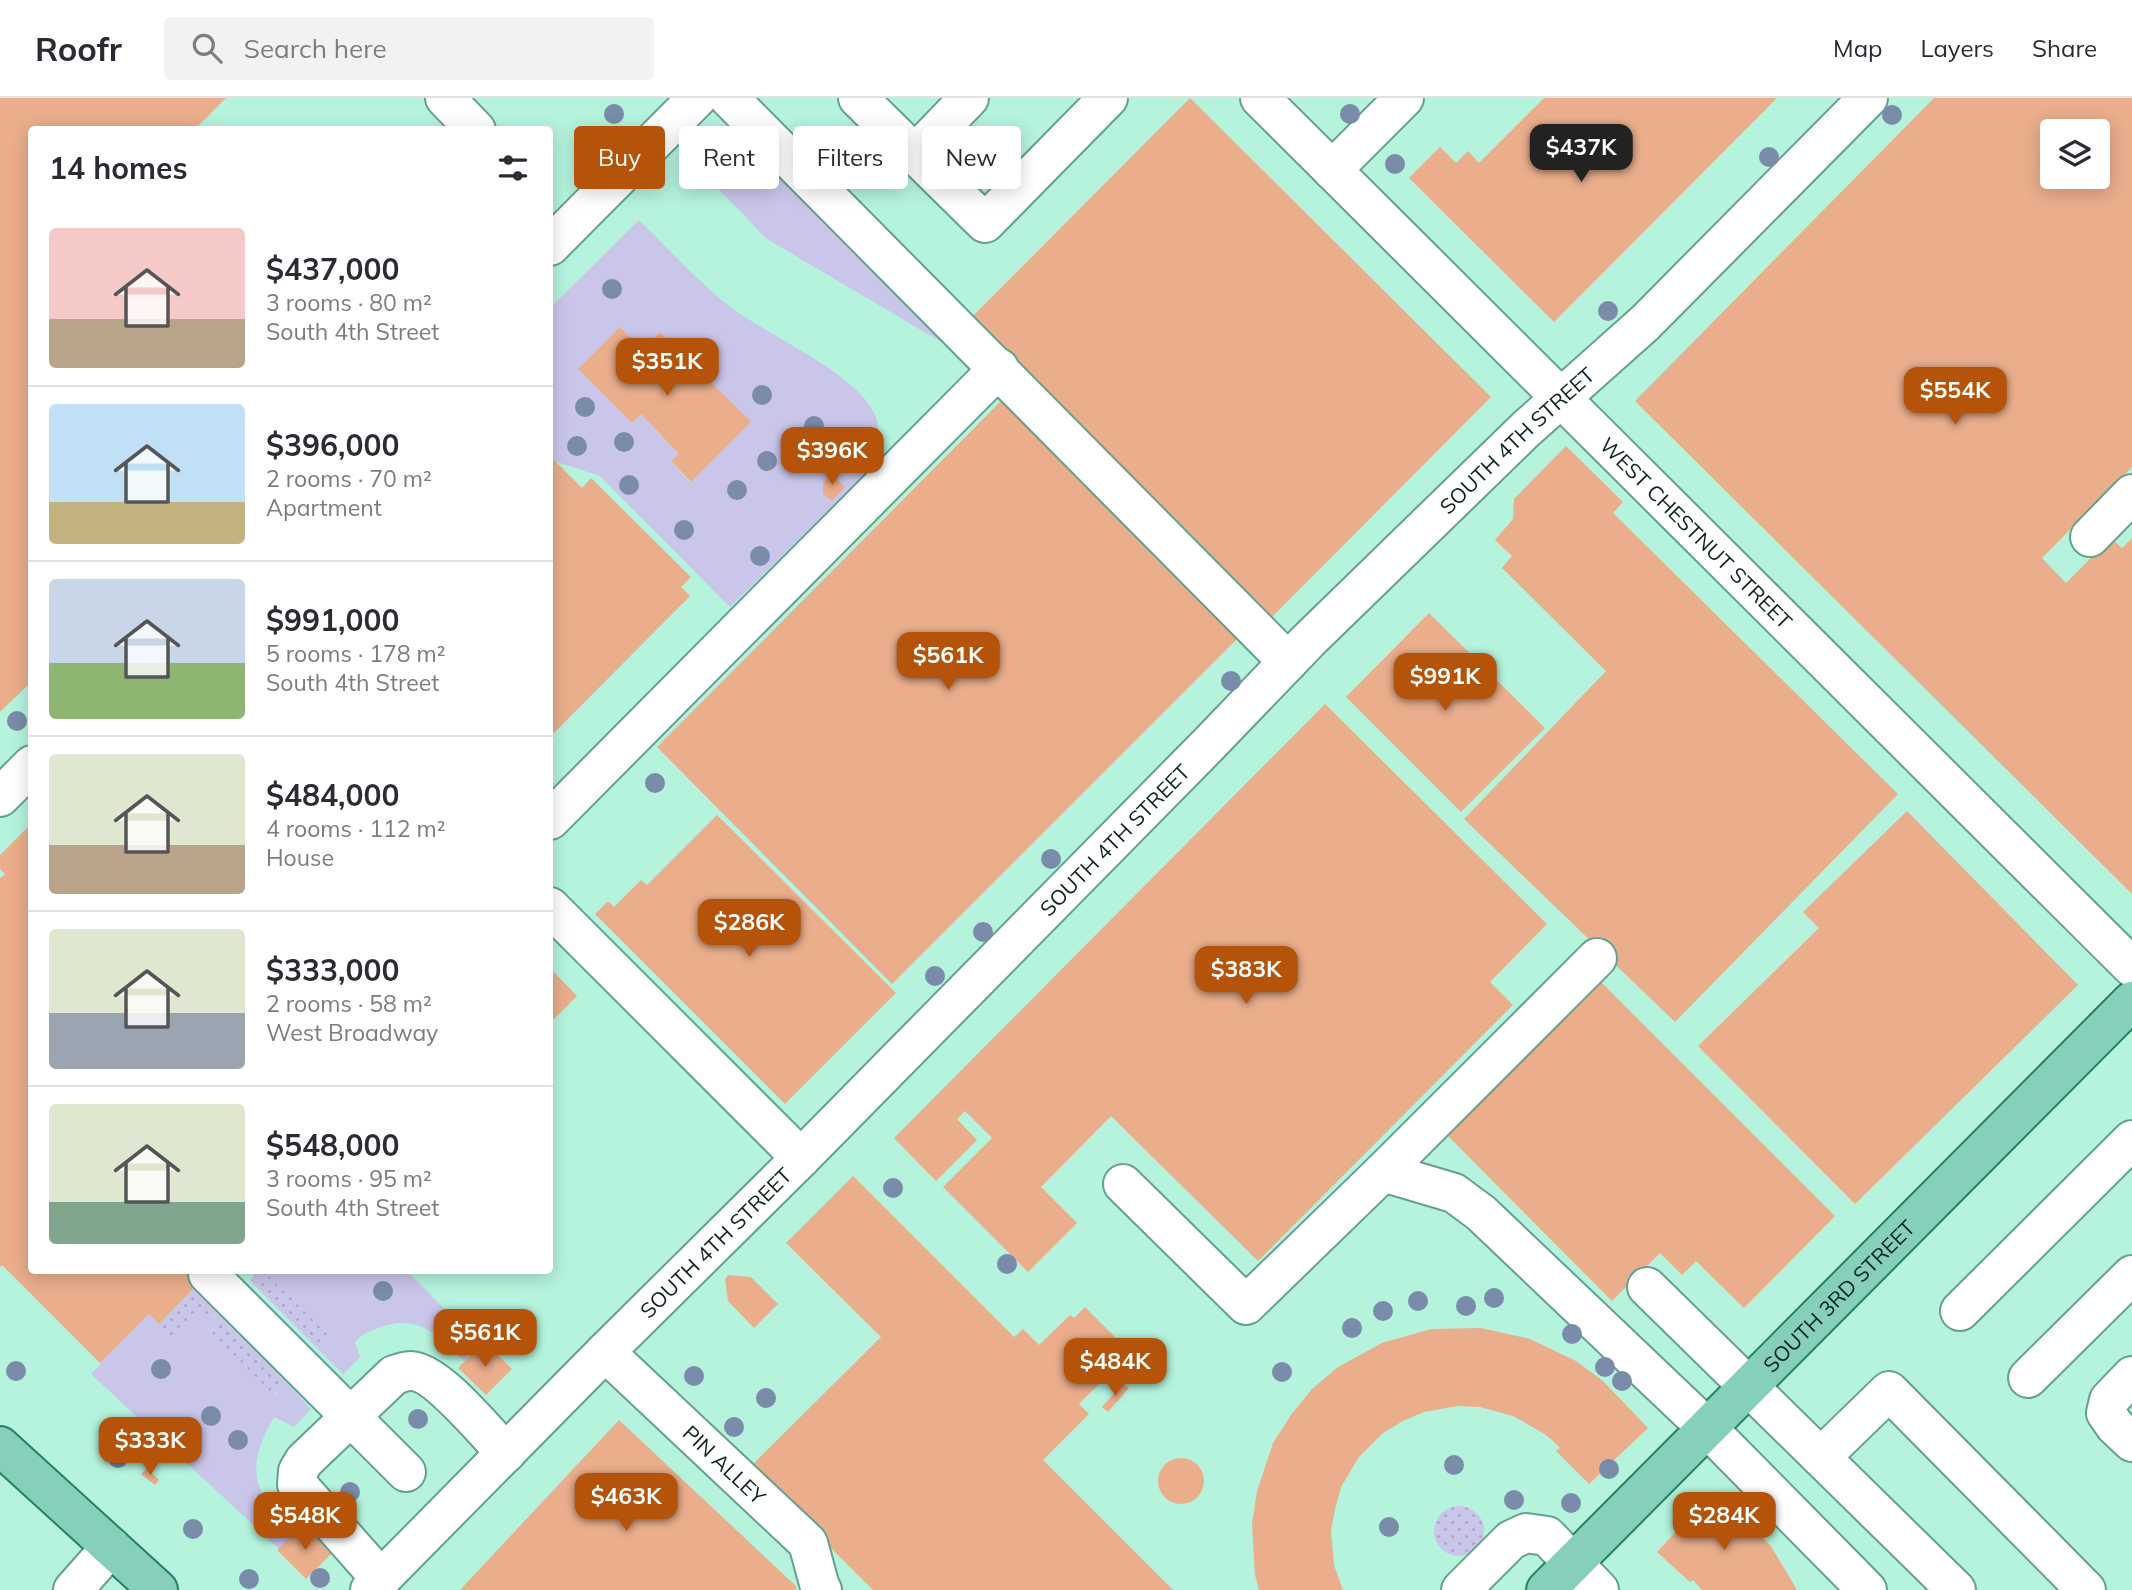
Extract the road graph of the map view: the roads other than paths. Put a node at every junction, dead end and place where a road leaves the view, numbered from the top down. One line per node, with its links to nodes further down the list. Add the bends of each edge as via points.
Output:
1 (445, 98): 10 (street)
2 (729, 98): 14 (street)
3 (858, 98): 11 (street)
4 (969, 98): 11 (street)
5 (1108, 98): 11 (street, via 985,223)
6 (1261, 98): 12 (street, WEST CHESTNUT STREET)
7 (1404, 98): 12 (street)
8 (1868, 98): 15 (street, SOUTH 4TH STREET, via 1644,323)
9 (681, 103): 13 (street)
10 (472, 126)
11 (915, 154)
12 (1332, 170): 15 (street, WEST CHESTNUT STREET)
13 (556, 225)
14 (999, 368): 18 (street); 21 (street)
15 (1561, 397): 18 (street, SOUTH 4TH STREET); 24 (street, WEST CHESTNUT STREET)
16 (2132, 494): 17 (street)
17 (2090, 537)
18 (1288, 662): 27 (street, SOUTH 4TH STREET)
19 (28, 769): 20 (street)
20 (0, 797)
21 (553, 817)
22 (553, 910): 27 (street)
23 (1597, 958): 28 (street)
24 (2132, 967)
25 (2132, 1001): 37 (main road, SOUTH 3RD STREET)
26 (2132, 1140): 33 (street)
27 (801, 1158): 34 (street, SOUTH 4TH STREET)
28 (1383, 1172): 29 (street, via 1246,1306); 39 (street, via 1454,1193 1481,1213)
29 (1123, 1184)
30 (208, 1274): 38 (street)
31 (2132, 1275): 36 (street)
32 (1647, 1287): 37 (street)
33 (1960, 1311)
34 (604, 1352): 42 (street, SOUTH 4TH STREET); 50 (street, PIN ALLEY, via 808,1543)
35 (2132, 1376): 40 (street, via 2109,1400 2106,1413)
36 (2028, 1378)
37 (1749, 1386): 39 (main road, SOUTH 3RD STREET); 43 (street)
38 (351, 1416): 42 (street, via 394,1376 410,1371 423,1374 439,1382); 44 (street); 47 (street, via 304,1461 297,1485)
39 (1707, 1428): 46 (main road, SOUTH 3RD STREET); 54 (street)
40 (2132, 1442)
41 (0, 1446): 45 (main road)
42 (506, 1454): 47 (street, SOUTH 4TH STREET)
43 (1821, 1457): 55 (street); 56 (street, via 1889,1391)
44 (406, 1472)
45 (111, 1547): 48 (street); 49 (main road)
46 (1573, 1564): 51 (street, via 1546,1535 1526,1532 1511,1540); 52 (main road, SOUTH 3RD STREET); 53 (street)
47 (376, 1584)
48 (73, 1590)
49 (158, 1590)
50 (822, 1590)
51 (1461, 1590)
52 (1546, 1590)
53 (1599, 1590)
54 (1867, 1590)
55 (1956, 1590)
56 (2086, 1590)

